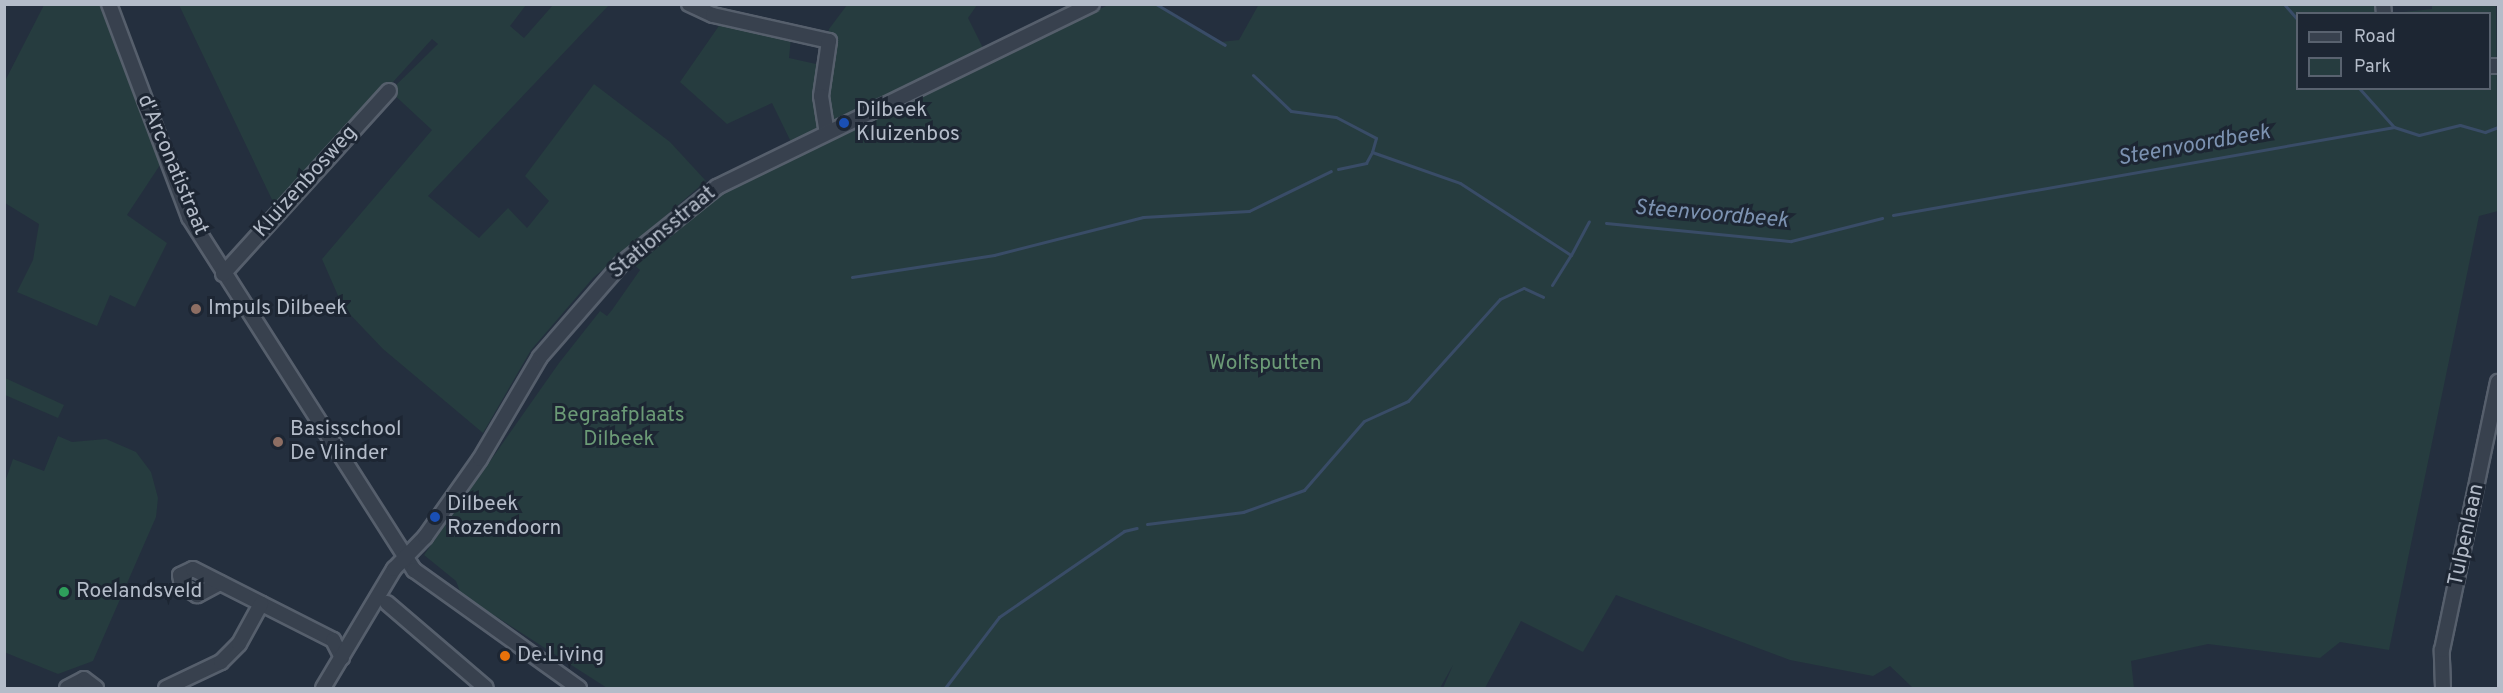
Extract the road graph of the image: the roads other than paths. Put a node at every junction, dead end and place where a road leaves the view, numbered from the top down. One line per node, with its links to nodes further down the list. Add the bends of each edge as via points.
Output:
1 (109, 4): 6 (street, d'Arconatistraat, via 189,217)
2 (689, 4): 5 (street, via 712,15 829,41 821,96)
3 (1092, 4): 5 (street, Stationsstraat)
4 (389, 91): 6 (street, Kluizenbosweg)
5 (827, 133): 9 (street, Stationsstraat, via 702,196 621,264 540,357 480,459)
6 (223, 274): 9 (street, d'Arconatistraat)
7 (2499, 382): 8 (street, Tulpenlaan)
8 (2495, 418): 23 (street, Tulpenlaan, via 2442,650)
9 (408, 558): 13 (street, Stationsstraat, via 394,569); 16 (street, d'Arconatistraat, via 414,570)
10 (220, 583): 12 (street)
11 (387, 603): 21 (street)
12 (261, 604): 14 (street); 20 (street, via 239,644 221,662)
13 (353, 639): 14 (street, via 345,635); 15 (street, Stationsstraat)
14 (333, 640): 15 (street)
15 (342, 658): 17 (street, Stationsstraat)
16 (561, 684): 22 (street, d'Arconatistraat)
17 (330, 686)
18 (67, 688): 19 (street, via 84,679)
19 (96, 688)
20 (166, 688)
21 (486, 688)
22 (579, 688)
23 (2443, 688)

